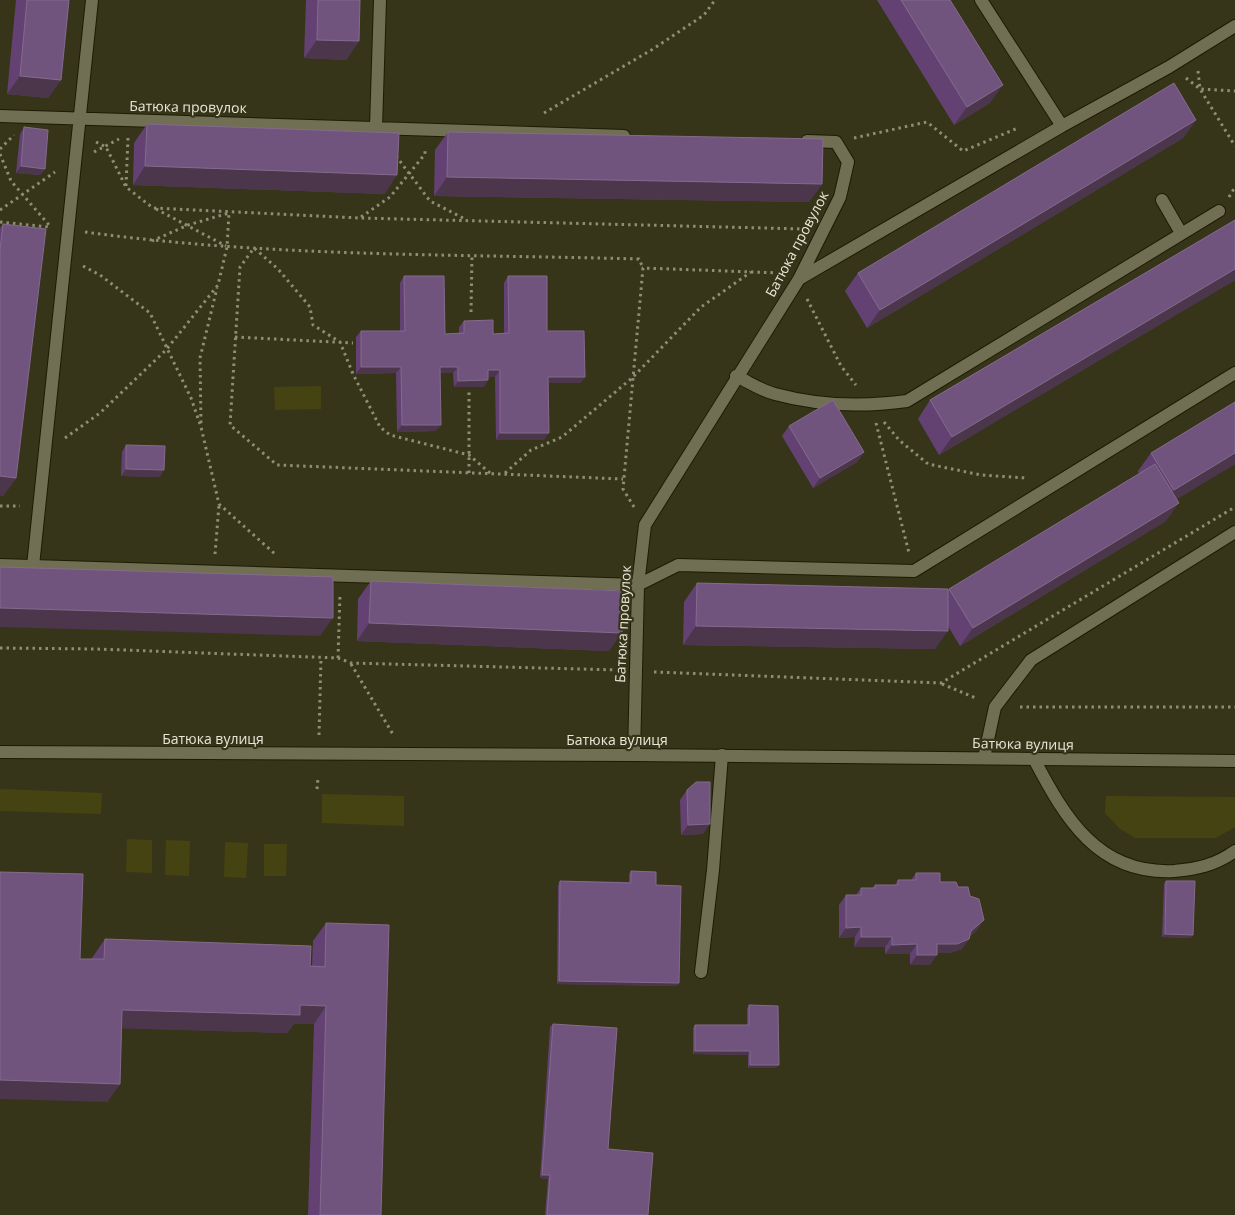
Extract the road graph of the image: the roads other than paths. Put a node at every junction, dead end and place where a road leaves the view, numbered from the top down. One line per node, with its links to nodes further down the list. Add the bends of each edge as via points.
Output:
1 (92, 0): 6 (street)
2 (380, 0): 8 (street)
3 (981, 0): 7 (street)
4 (1235, 26): 7 (street)
5 (0, 116): 6 (street, Батюка провулок)
6 (79, 126): 8 (street, Батюка провулок, via 151,122); 19 (street)
7 (1062, 126): 14 (street)
8 (376, 127): 9 (street, Батюка провулок)
9 (638, 136)
10 (796, 141): 14 (street, Батюка провулок, via 836,142 848,162 840,197)
11 (1162, 200): 13 (street)
12 (1220, 211): 13 (street)
13 (1182, 233): 16 (street, via 907,401 871,406 816,402 774,394)
14 (799, 279): 16 (street, Батюка провулок)
15 (1235, 373): 20 (street, via 914,571 678,565)
16 (736, 376): 20 (street, Батюка провулок, via 645,525)
17 (1235, 532): 24 (street, via 1031,660 996,706)
18 (0, 565): 19 (street)
19 (33, 566): 20 (street)
20 (638, 585): 22 (street, Батюка провулок)
21 (0, 752): 22 (street, Батюка вулиця)
22 (634, 754): 23 (street, Батюка вулиця)
23 (722, 755): 24 (street, Батюка вулиця); 28 (street)
24 (984, 758): 25 (street, Батюка вулиця)
25 (1034, 759): 26 (street, Батюка вулиця); 27 (street, via 1052,794 1080,832 1109,856 1126,864 1168,871 1190,870 1206,867)
26 (1235, 761)
27 (1235, 851)
28 (702, 972)

